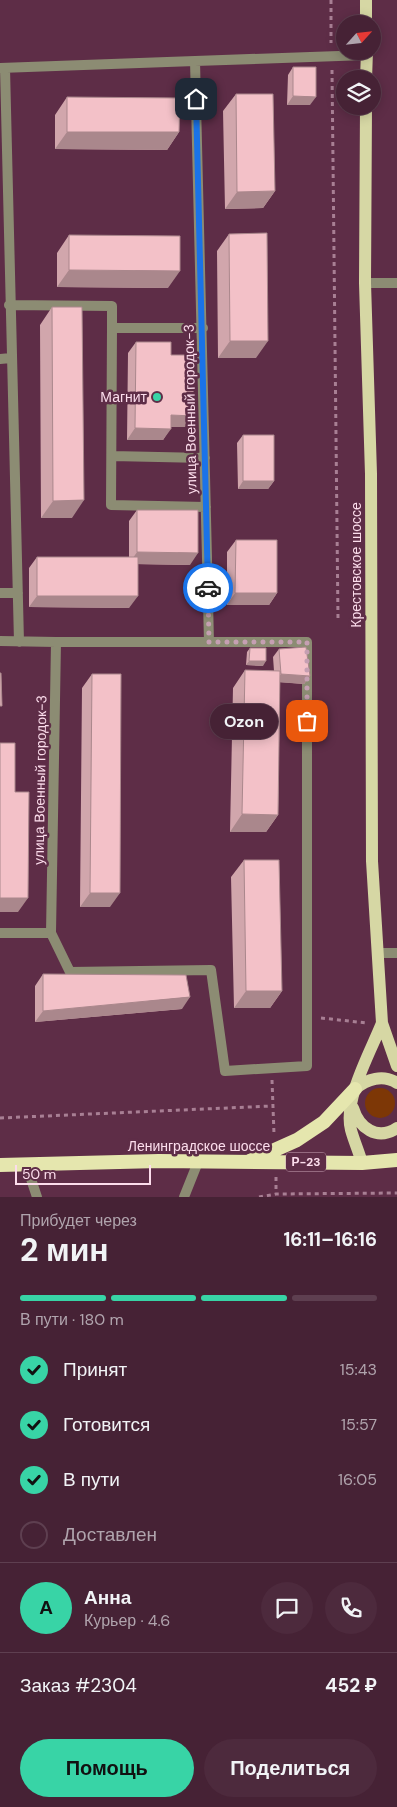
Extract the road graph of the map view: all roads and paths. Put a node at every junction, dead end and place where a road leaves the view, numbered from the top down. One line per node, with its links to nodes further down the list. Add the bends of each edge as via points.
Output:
1 (331, 0): 4 (path)
2 (366, 0): 3 (main road)
3 (366, 15)
4 (331, 51)
5 (336, 54): 6 (street)
6 (196, 61): 8 (street); 16 (street, улица Военный городок-3)
7 (331, 61): 24 (path)
8 (2, 68): 10 (street)
9 (366, 115): 12 (main road, Крестовское шоссе)
10 (3, 148): 11 (street)
11 (4, 230): 14 (street)
12 (365, 283): 13 (street); 31 (main road, Крестовское шоссе, via 371,474 372,861)
13 (397, 283)
14 (9, 305): 15 (street, via 112,306); 17 (street)
15 (112, 328): 16 (street); 19 (street)
16 (203, 328): 20 (street, улица Военный городок-3)
17 (11, 358): 18 (street); 23 (street)
18 (0, 359)
19 (112, 456): 20 (street); 21 (street, via 111,505)
20 (205, 458): 21 (street, улица Военный городок-3)
21 (206, 507): 28 (street, улица Военный городок-3)
22 (0, 593): 23 (street)
23 (18, 593): 26 (street)
24 (338, 619)
25 (0, 641): 26 (street)
26 (20, 642): 27 (street)
27 (56, 642): 28 (street); 30 (street, улица Военный городок-3)
28 (209, 642): 33 (street, via 307,642)
29 (0, 933): 30 (street)
30 (51, 933): 36 (street, via 70,972 211,970 225,1071)
31 (377, 953): 32 (street); 34 (main road, Крестовское шоссе)
32 (397, 953)
33 (308, 1017): 34 (path); 36 (street, via 307,1066)
34 (382, 1023): 35 (main road, Крестовское шоссе); 38 (main road, Крестовское шоссе)
35 (397, 1066)
36 (272, 1067): 40 (path)
37 (397, 1083): 38 (main road, via 375,1078)
38 (355, 1089): 39 (main road, Крестовское шоссе); 43 (highway, via 324,1122)
39 (352, 1105): 42 (main road, via 356,1117 368,1130 384,1133); 46 (main road, Крестовское шоссе, via 351,1130)
40 (272, 1106): 41 (path); 43 (path)
41 (0, 1118)
42 (397, 1128)
43 (275, 1156): 45 (highway, Ленинградское шоссе / Р-23, via 250,1161); 46 (highway, Ленинградское шоссе / Р-23); 50 (path)
44 (397, 1160): 46 (highway, Ленинградское шоссе / Р-23)
45 (198, 1162): 47 (highway, Ленинградское шоссе / Р-23); 52 (street)
46 (362, 1163)
47 (26, 1164): 48 (highway, Ленинградское шоссе / Р-23); 51 (street)
48 (0, 1165)
49 (397, 1193): 50 (path)
50 (276, 1194): 53 (path)
51 (37, 1197)
52 (184, 1197)
53 (259, 1197)

